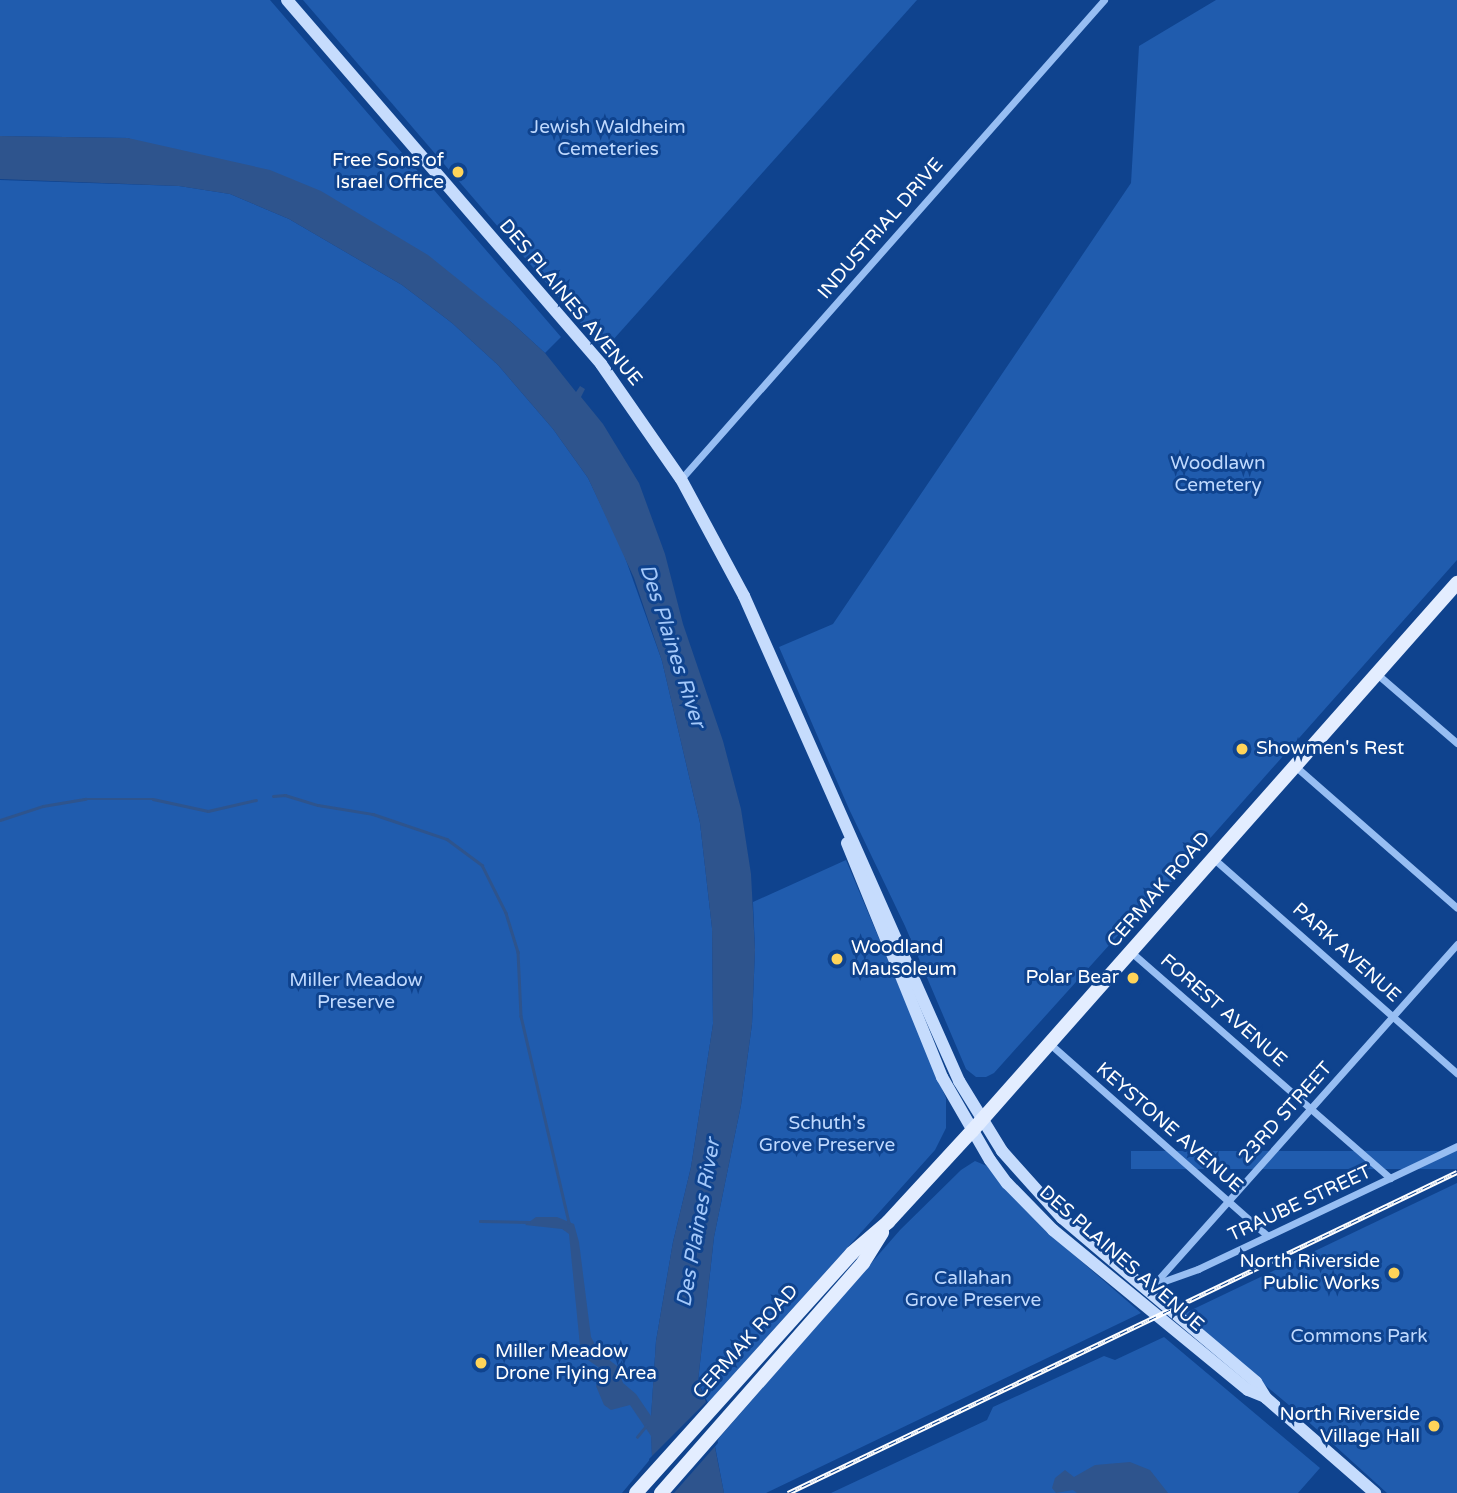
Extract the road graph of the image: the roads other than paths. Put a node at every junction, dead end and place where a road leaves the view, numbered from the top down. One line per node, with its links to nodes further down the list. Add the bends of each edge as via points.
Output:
1 (287, 0): 3 (main road, DES PLAINES AVENUE, via 601,365)
2 (1104, 0): 3 (street, INDUSTRIAL DRIVE)
3 (681, 479): 8 (main road, DES PLAINES AVENUE, via 744,596)
4 (1457, 583): 5 (main road, CERMAK ROAD)
5 (1377, 673): 6 (street); 7 (main road, CERMAK ROAD)
6 (1457, 743)
7 (1295, 766): 9 (main road, CERMAK ROAD); 10 (street)
8 (840, 819): 17 (main road, DES PLAINES AVENUE, via 864,863 959,1081); 18 (main road, DES PLAINES AVENUE, via 916,1018)
9 (1213, 858): 12 (main road, CERMAK ROAD); 13 (street, PARK AVENUE)
10 (1457, 908)
11 (1457, 944): 13 (street, 23RD STREET)
12 (1130, 951): 14 (main road, CERMAK ROAD); 16 (street, FOREST AVENUE)
13 (1393, 1017): 15 (street, PARK AVENUE); 16 (street, 23RD STREET)
14 (1049, 1044): 17 (main road, CERMAK ROAD); 21 (street, KEYSTONE AVENUE)
15 (1457, 1073)
16 (1311, 1109): 20 (street, FOREST AVENUE); 21 (street, 23RD STREET)
17 (982, 1119): 18 (main road, CERMAK ROAD); 24 (main road, DES PLAINES AVENUE, via 1018,1172 1048,1205)
18 (972, 1131): 22 (main road, CERMAK ROAD); 25 (main road, DES PLAINES AVENUE, via 1030,1208)
19 (1457, 1146): 20 (street, TRAUBE STREET)
20 (1390, 1178): 23 (street, TRAUBE STREET)
21 (1229, 1202): 23 (street, KEYSTONE AVENUE); 24 (street, 23RD STREET)
22 (888, 1222): 27 (main road, CERMAK ROAD, via 852,1253); 28 (main road, CERMAK ROAD, via 863,1263)
23 (1268, 1236): 24 (street, TRAUBE STREET)
24 (1150, 1289): 25 (street, 23RD STREET); 26 (main road, DES PLAINES AVENUE, via 1256,1382)
25 (1138, 1302): 26 (main road, DES PLAINES AVENUE, via 1248,1390)
26 (1265, 1398): 29 (main road, DES PLAINES AVENUE)
27 (636, 1493)
28 (661, 1493)
29 (1375, 1493)

